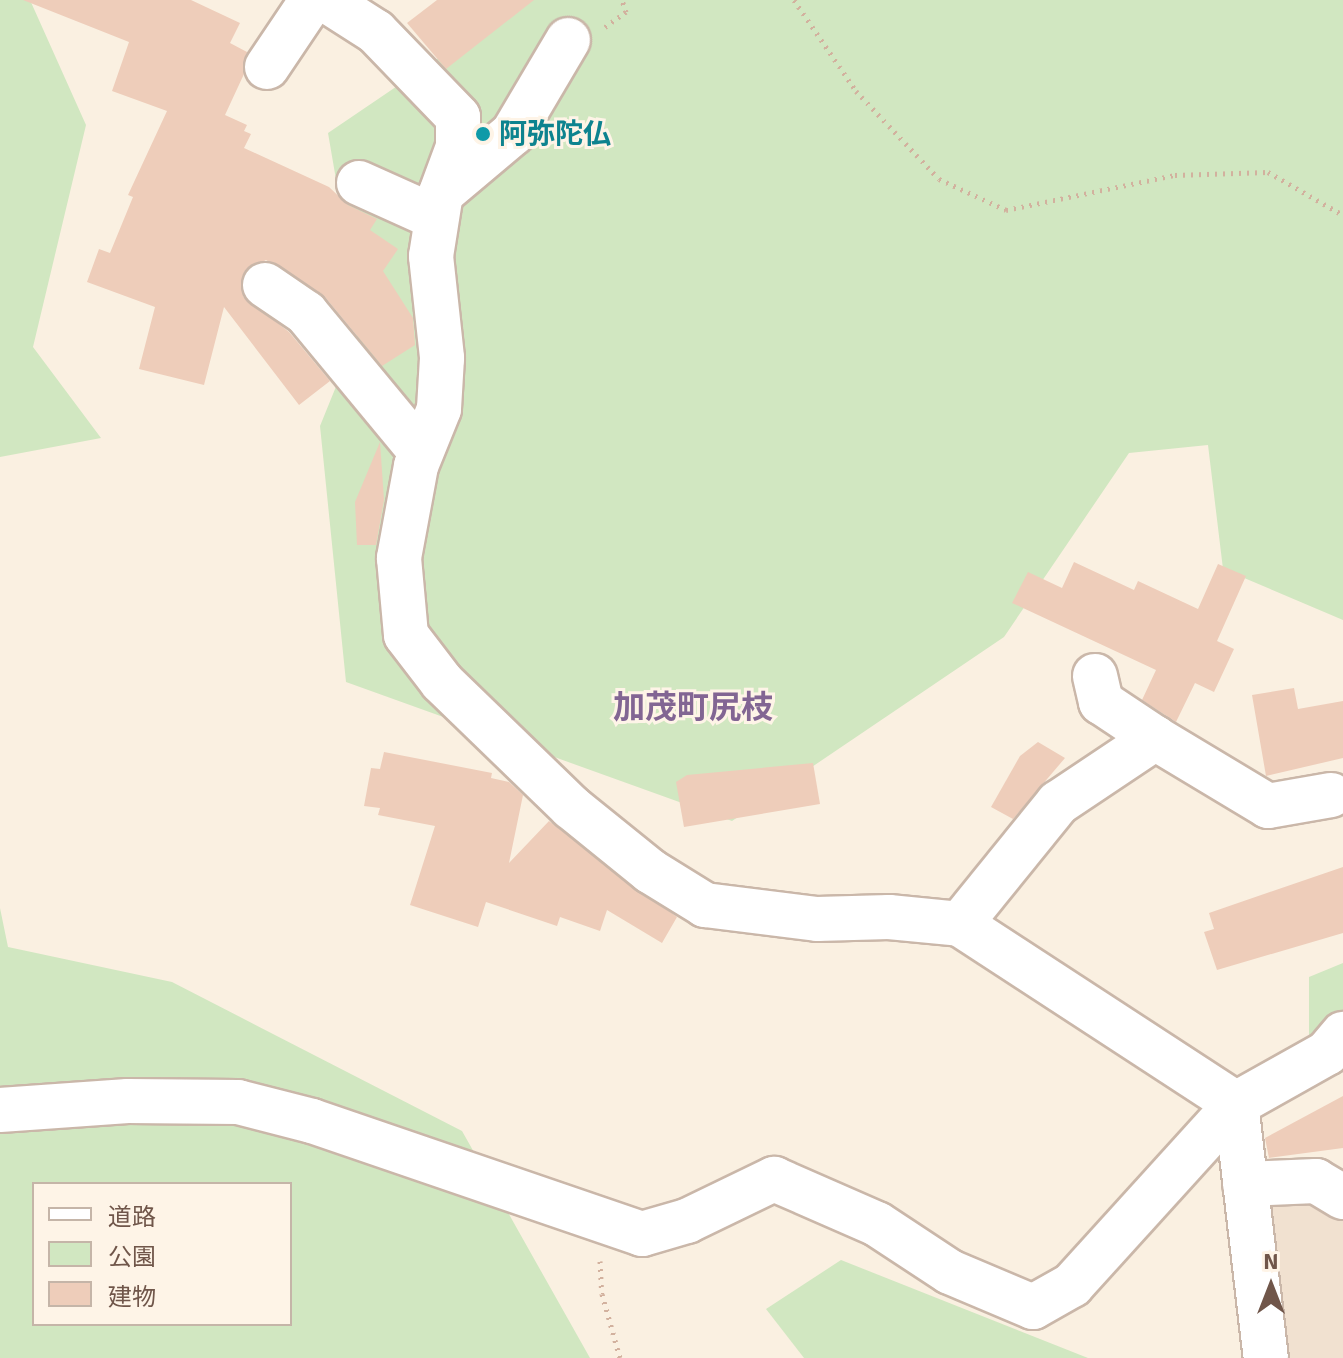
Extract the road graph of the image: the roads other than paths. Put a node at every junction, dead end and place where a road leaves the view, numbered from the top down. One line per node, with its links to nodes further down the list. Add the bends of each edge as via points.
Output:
1 (312, 0): 5 (street)
2 (326, 0): 3 (street)
3 (377, 16): 7 (street, via 458,117 458,147)
4 (568, 40): 7 (street, via 513,133)
5 (267, 67)
6 (359, 183): 7 (street)
7 (439, 206): 9 (street, via 431,256 442,371 439,409)
8 (265, 285): 9 (street, via 306,313)
9 (421, 452): 13 (street, via 399,558 406,635 442,682 571,807 650,871 705,905 817,919 889,917)
10 (1095, 676): 11 (street, via 1101,702)
11 (1155, 738): 12 (street, via 1268,806); 13 (street, via 1058,803)
12 (1331, 795)
13 (960, 924): 15 (street)
14 (1343, 1034): 15 (street, via 1327,1053)
15 (1236, 1104): 16 (street, via 1072,1285 1033,1307 950,1272 877,1224 774,1179 687,1221 642,1234 312,1121 238,1102 128,1101); 17 (street)
16 (0, 1110)
17 (1245, 1184): 18 (street, via 1316,1181); 19 (street)
18 (1343, 1197)
19 (1266, 1358)

